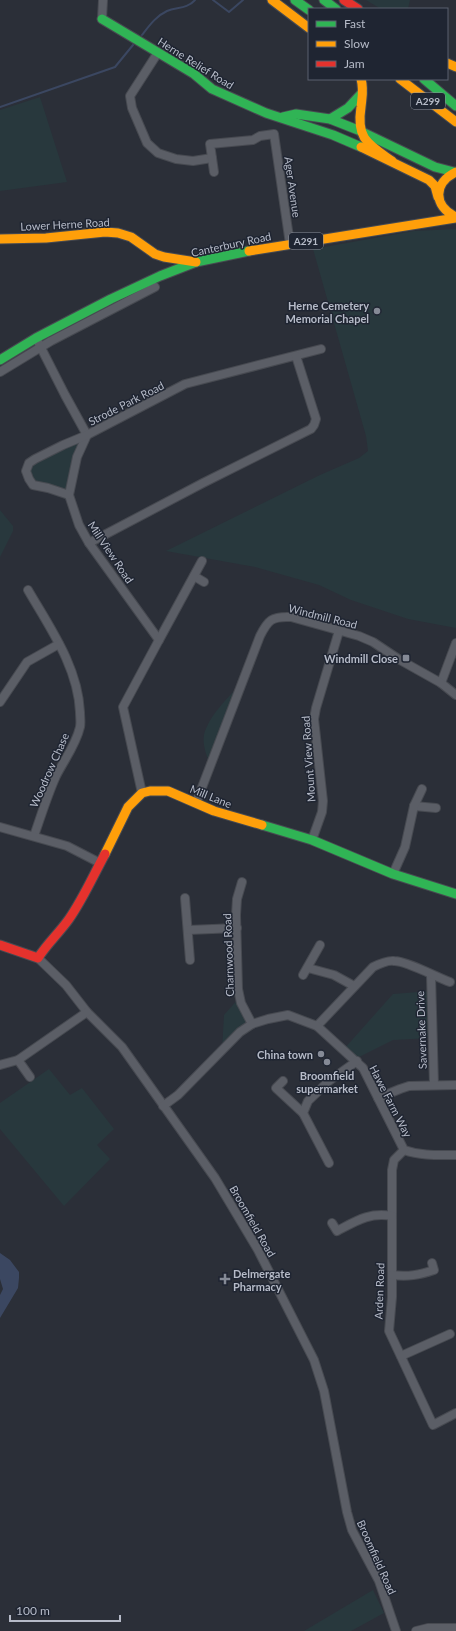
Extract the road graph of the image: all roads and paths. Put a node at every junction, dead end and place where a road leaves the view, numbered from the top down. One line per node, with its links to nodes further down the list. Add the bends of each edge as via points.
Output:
1 (103, 0): 9 (street)
2 (272, 0): 10 (main road)
3 (295, 0): 8 (main road)
4 (324, 0): 6 (main road)
5 (344, 0): 7 (main road)
6 (335, 8)
7 (356, 8)
8 (308, 9)
9 (102, 19): 11 (main road, Herne Relief Road)
10 (308, 27)
11 (158, 54): 17 (main road, Herne Relief Road, via 194,74 212,89); 21 (street, via 130,96 132,108 147,143 158,153 176,159 193,162)
12 (361, 80): 15 (main road)
13 (401, 80): 19 (main road, A299)
14 (425, 80): 16 (main road, A299)
15 (364, 91): 18 (main road, via 351,107); 20 (main road)
16 (456, 106)
17 (282, 118): 18 (main road, via 296,114); 22 (main road, Herne Relief Road, via 333,135)
18 (330, 119): 20 (main road)
19 (456, 122)
20 (358, 130): 22 (main road, via 367,143); 24 (main road, via 425,163)
21 (212, 158): 23 (street); 29 (street, Ager Avenue, via 210,144 253,140 274,134)
22 (392, 161): 25 (main road, Herne Relief Road, via 432,181 435,186)
23 (214, 172)
24 (455, 172): 25 (main road, via 443,179)
25 (436, 204): 26 (main road, Herne Relief Road); 27 (main road, Canterbury Road / A291)
26 (456, 217): 27 (main road, Canterbury Road / A291)
27 (416, 224): 29 (main road, Canterbury Road / A291)
28 (0, 239): 30 (main road, Lower Herne Road, via 118,233 131,237 155,254)
29 (290, 244): 30 (main road, Canterbury Road / A291)
30 (196, 262): 32 (main road, Canterbury Road / A291, via 111,299)
31 (156, 287): 33 (street)
32 (36, 338): 33 (street); 36 (main road, Canterbury Road / A291)
33 (41, 347): 37 (street); 38 (street)
34 (322, 349): 35 (street, Strode Park Road)
35 (296, 356): 38 (street, Strode Park Road, via 185,384); 40 (street, via 316,418 311,429)
36 (0, 360)
37 (0, 372)
38 (87, 435): 39 (street, via 77,457); 39 (street, Strode Park Road, via 35,459 29,463 26,471 33,485)
39 (69, 495): 40 (street, Mill View Road)
40 (89, 543): 46 (street, Mill View Road)
41 (202, 561): 42 (street)
42 (194, 576): 43 (street); 46 (street)
43 (204, 582)
44 (28, 590): 48 (street, Woodrow Chase)
45 (339, 631): 49 (street, Windmill Road, via 374,642); 54 (street, Windmill Road, via 291,617 273,618 267,623); 59 (street, Mount View Road, via 314,719 323,801 322,812)
46 (159, 640): 53 (street, via 123,707)
47 (456, 643): 49 (street)
48 (58, 644): 51 (street, via 27,662); 58 (street, Woodrow Chase, via 74,677 80,726 73,747 56,776)
49 (441, 683): 50 (street, Windmill Road)
50 (456, 695)
51 (0, 702)
52 (422, 789): 55 (street)
53 (142, 793): 54 (main road, Mill Lane, via 168,791); 60 (main road, via 128,808)
54 (196, 803): 59 (main road, Mill Lane)
55 (414, 806): 56 (street); 61 (street, via 405,847)
56 (436, 808)
57 (0, 827): 58 (street)
58 (34, 836): 60 (street, via 67,846)
59 (312, 840): 61 (main road, Mill Lane)
60 (100, 863): 69 (main road, via 82,899)
61 (393, 874): 63 (main road, Mill Lane)
62 (242, 882): 65 (street, Charnwood Road, via 237,899)
63 (456, 894)
64 (185, 898): 66 (street)
65 (237, 928): 66 (street); 75 (street, Charnwood Road, via 238,989 241,1003)
66 (188, 930): 70 (street)
67 (0, 945): 69 (main road)
68 (320, 945): 73 (street, via 305,971 334,975)
69 (38, 958): 74 (street, Broomfield Road, via 66,985)
70 (190, 960)
71 (431, 975): 72 (street, Savernake Drive); 73 (street, Savernake Drive, via 392,960 373,967); 82 (street, Savernake Drive)
72 (450, 982)
73 (354, 986): 76 (street, Savernake Drive)
74 (87, 1012): 77 (street); 85 (street, Broomfield Road, via 122,1047)
75 (252, 1024): 76 (street, Hawe Farm Way, via 288,1015); 85 (street, Hawe Farm Way, via 240,1032 178,1095)
76 (317, 1026): 78 (street, Hawe Farm Way)
77 (18, 1060): 79 (street); 80 (street)
78 (357, 1061): 84 (street, Hawe Farm Way); 86 (street, via 328,1081 308,1101)
79 (0, 1065)
80 (30, 1077)
81 (283, 1081): 86 (street, via 276,1088)
82 (434, 1085): 83 (street); 84 (street, via 404,1088)
83 (456, 1085)
84 (378, 1098): 87 (street, Hawe Farm Way)
85 (163, 1106): 98 (street, Broomfield Road, via 215,1178 244,1225 314,1360 324,1391 345,1506 352,1530 379,1581)
86 (302, 1113): 89 (street)
87 (404, 1150): 88 (street, Hawe Farm Way, via 428,1156); 90 (street, Arden Road, via 394,1160 392,1170)
88 (456, 1155)
89 (329, 1163)
90 (392, 1216): 91 (street, via 370,1215 337,1231); 93 (street, Arden Road)
91 (332, 1223)
92 (432, 1262): 93 (street, via 434,1270 405,1277)
93 (392, 1275): 95 (street, Arden Road, via 389,1331)
94 (450, 1334): 95 (street)
95 (401, 1356): 96 (street, Arden Road, via 433,1425)
96 (456, 1413)
97 (456, 1628): 99 (street, via 428,1628)
98 (396, 1631)
99 (416, 1631)

